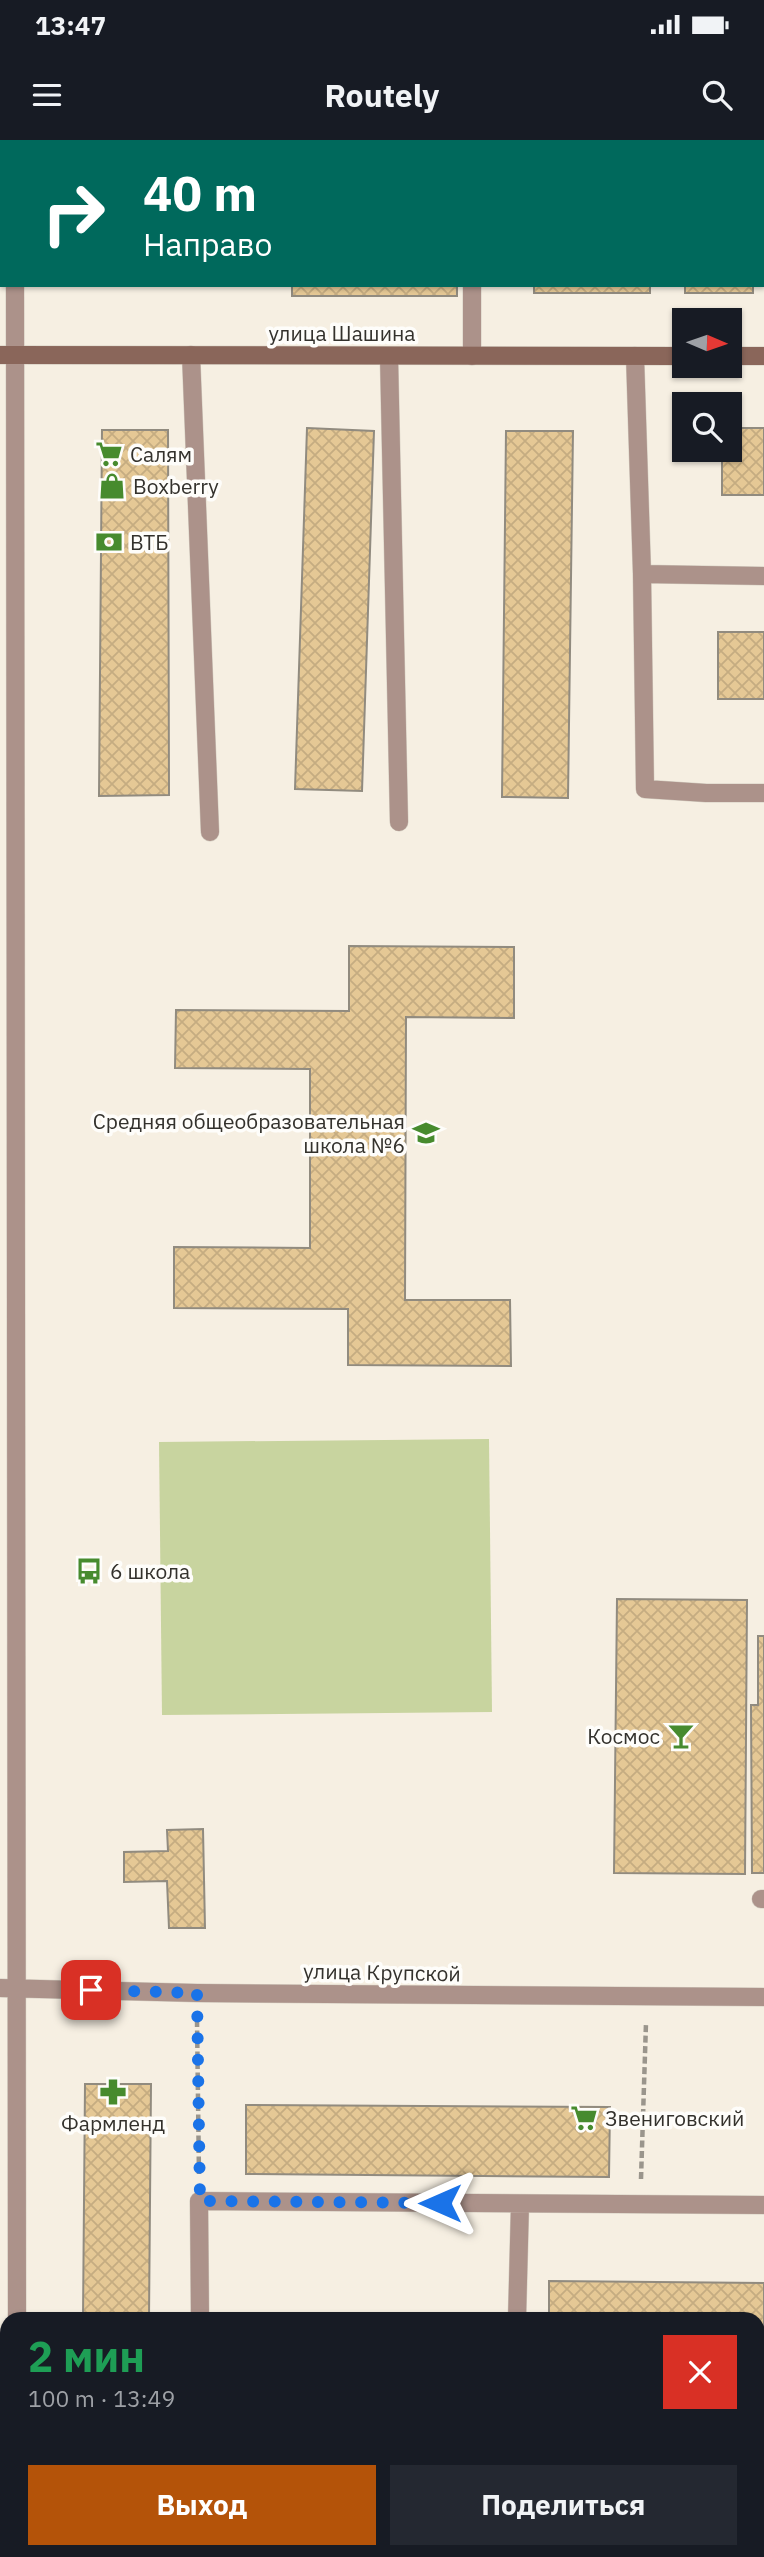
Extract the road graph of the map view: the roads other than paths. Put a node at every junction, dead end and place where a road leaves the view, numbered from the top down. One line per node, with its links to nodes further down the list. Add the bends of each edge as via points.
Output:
1 (15, 287): 3 (street)
2 (472, 287): 6 (street)
3 (8, 355): 4 (main road, улица Шашина); 11 (street)
4 (191, 355): 5 (main road, улица Шашина); 16 (street)
5 (389, 356): 6 (main road, улица Шашина); 15 (street)
6 (472, 356): 7 (main road, улица Шашина)
7 (635, 356): 8 (main road, улица Шашина); 12 (street)
8 (672, 356)
9 (742, 356): 10 (main road)
10 (764, 356)
11 (8, 567): 17 (street)
12 (642, 574): 13 (street); 14 (street, via 645,789)
13 (764, 576)
14 (764, 793)
15 (399, 822)
16 (210, 832)
17 (8, 1988): 18 (street, улица Крупской); 21 (street)
18 (764, 1997)
19 (520, 2204): 20 (street); 22 (street, via 200,2201); 23 (street)
20 (764, 2205)
21 (17, 2312)
22 (200, 2312)
23 (517, 2312)

